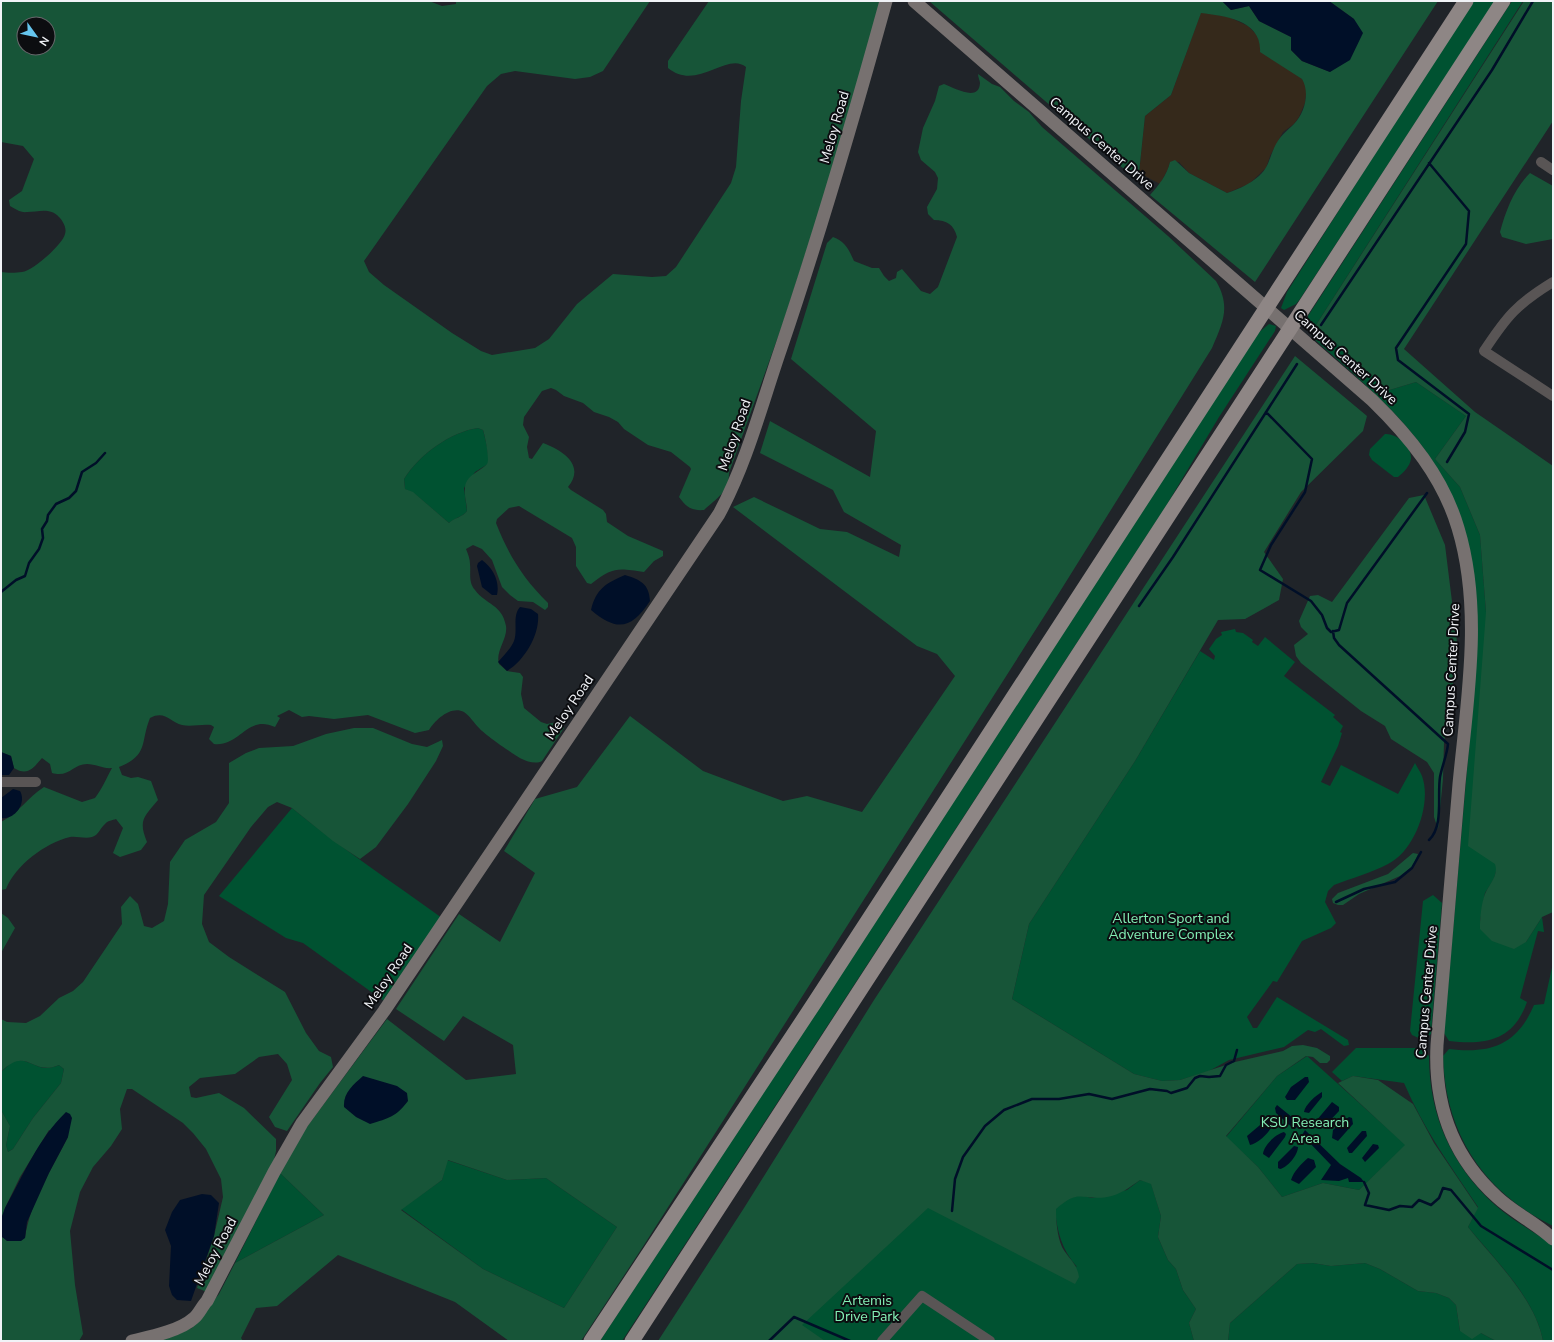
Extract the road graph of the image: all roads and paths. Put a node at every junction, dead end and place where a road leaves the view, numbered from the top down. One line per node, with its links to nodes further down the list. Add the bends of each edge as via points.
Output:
1 (886, 1): 16 (street, Meloy Road, via 841,161 798,296 745,455 719,514 380,1017 302,1123 207,1300 186,1323 162,1334)
2 (914, 1): 8 (street, Campus Center Drive)
3 (1466, 1): 8 (main road)
4 (1503, 1): 9 (main road)
5 (1541, 162): 6 (street)
6 (1553, 170)
7 (1553, 282): 10 (street, via 1513,311 1484,351)
8 (1267, 307): 9 (street, Campus Center Drive); 17 (main road, via 816,1002)
9 (1290, 328): 13 (street, Campus Center Drive, via 1372,400 1424,458 1451,507 1462,543 1469,575 1471,641 1436,1067 1439,1098 1445,1120 1460,1151 1476,1174 1497,1198); 18 (main road)
10 (1553, 396)
11 (1, 782): 12 (street)
12 (36, 782)
13 (1538, 1226): 14 (street, Campus Center Drive); 15 (street, Campus Center Drive)
14 (1553, 1231)
15 (1553, 1239)
16 (132, 1341)
17 (592, 1341)
18 (632, 1341)
19 (882, 1341): 20 (street, via 922,1296)
20 (990, 1341)

